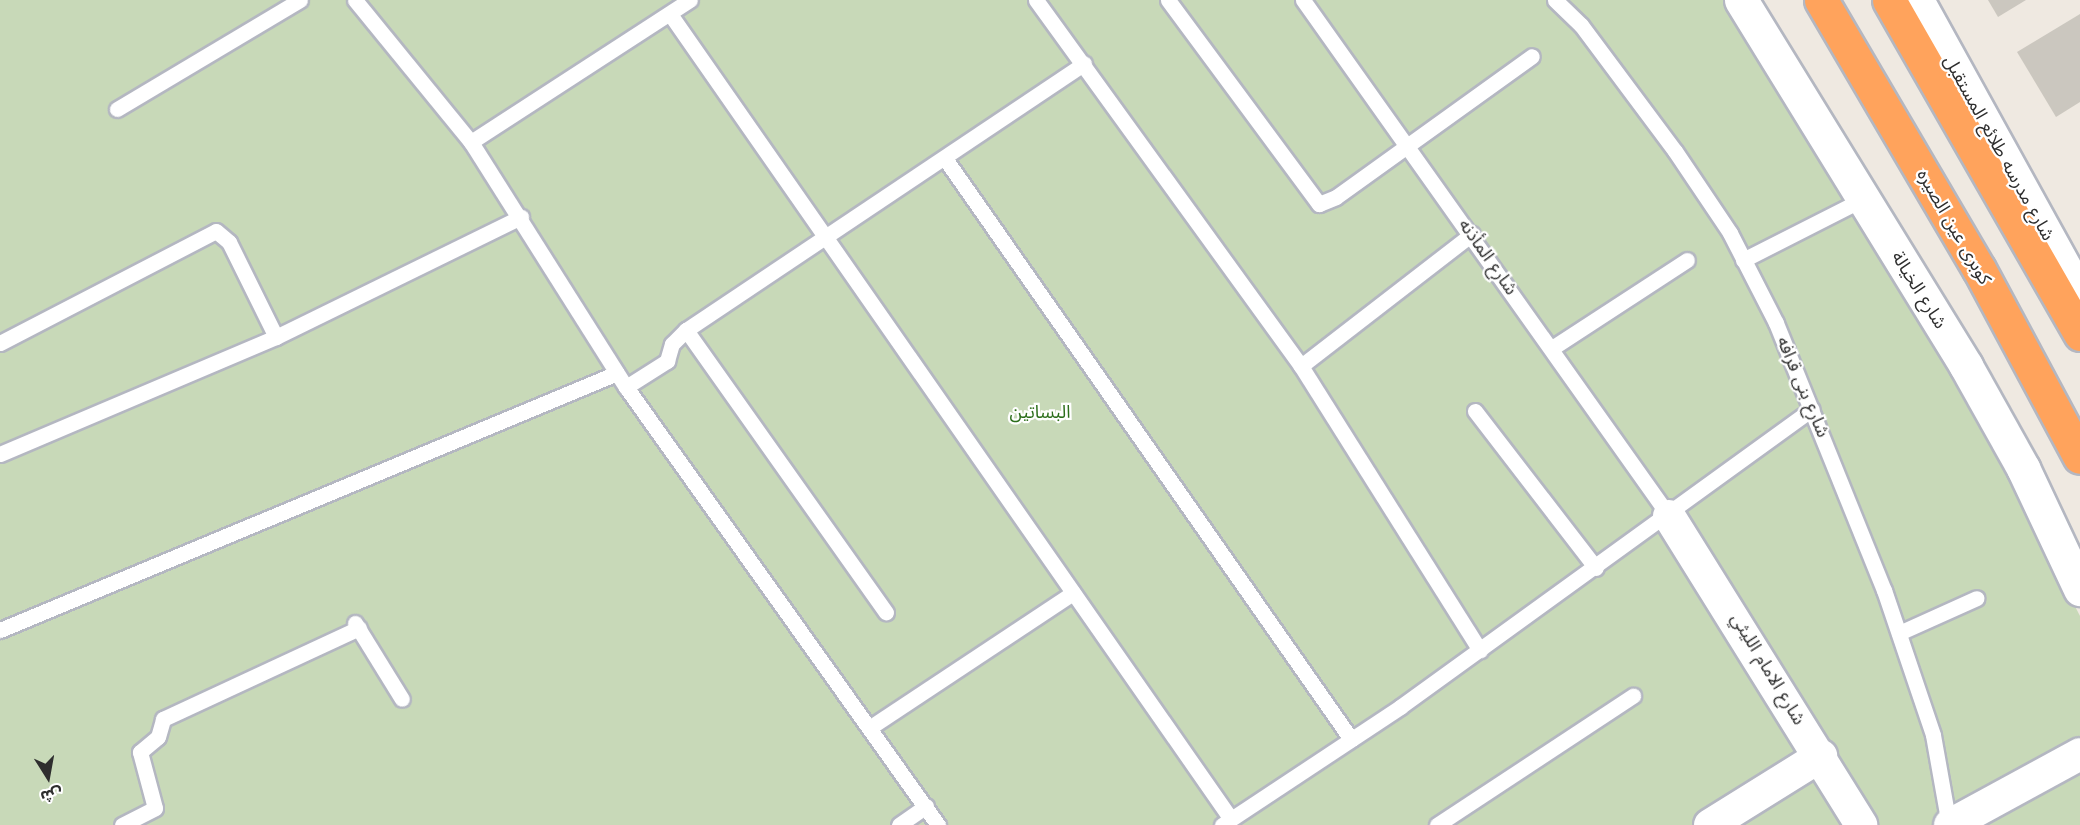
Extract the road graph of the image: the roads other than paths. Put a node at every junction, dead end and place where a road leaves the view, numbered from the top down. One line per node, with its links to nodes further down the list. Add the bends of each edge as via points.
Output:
1 (300, 0): 15 (lane)
2 (355, 0): 16 (lane)
3 (690, 0): 12 (lane)
4 (1036, 0): 14 (lane)
5 (1168, 0): 17 (lane, via 1315,202 1329,202)
6 (1303, 0): 17 (lane, شارع المأذنه)
7 (1555, 0): 24 (lane, شارع بنى قرافه, via 1581,25 1675,151)
8 (1741, 0): 19 (street, شارع الخيالة)
9 (1821, 0): 37 (highway, كوبرى عين الصيره, via 1979,269)
10 (1889, 0): 27 (highway)
11 (1917, 0): 25 (street, شارع مدرسه طلائع المستقبل)
12 (670, 14): 16 (lane); 22 (lane)
13 (1532, 56): 17 (lane)
14 (1084, 64): 18 (lane); 31 (lane)
15 (117, 109)
16 (471, 142): 20 (lane)
17 (1407, 144): 21 (lane, شارع المأذنه)
18 (946, 160): 22 (lane); 50 (lane)
19 (1863, 199): 24 (lane); 40 (street, شارع الخيالة, via 2018,458)
20 (521, 217): 28 (lane); 32 (lane)
21 (1472, 234): 30 (lane, شارع المأذنه); 31 (lane)
22 (828, 239): 26 (lane); 41 (lane)
23 (1687, 260): 30 (lane)
24 (1743, 260): 34 (lane, شارع بنى قرافه)
25 (2080, 295)
26 (686, 330): 33 (lane, via 674,340 667,361); 43 (lane)
27 (2080, 334)
28 (276, 337): 29 (lane, via 229,242 216,231); 36 (lane)
29 (0, 343)
30 (1552, 348): 38 (lane, شارع المأذنه)
31 (1300, 366): 46 (lane)
32 (616, 373): 33 (lane); 44 (lane)
33 (626, 387): 49 (lane)
34 (1812, 409): 38 (lane); 45 (lane, شارع بنى قرافه)
35 (1475, 411): 39 (lane)
36 (0, 454)
37 (2080, 457)
38 (1669, 516): 39 (lane); 52 (street, شارع الامام الليثي)
39 (1596, 568): 46 (lane)
40 (2080, 589)
41 (1073, 593): 49 (lane); 54 (lane)
42 (1977, 598): 45 (lane)
43 (886, 612)
44 (0, 630)
45 (1899, 633): 61 (lane, شارع بنى قرافه, via 1933,735)
46 (1480, 650): 50 (lane)
47 (1633, 696): 58 (lane)
48 (402, 699): 55 (lane, via 357,625 163,719 155,740 140,752 155,808)
49 (872, 726): 53 (lane)
50 (1351, 739): 54 (lane)
51 (2080, 754): 61 (street)
52 (1821, 756): 59 (street); 60 (street, شارع الامام الليثي)
53 (926, 806): 56 (lane); 57 (lane)
54 (1227, 822)
55 (122, 825)
56 (898, 825)
57 (938, 825)
58 (1437, 825)
59 (1710, 825)
60 (1861, 825)
61 (1949, 825)

